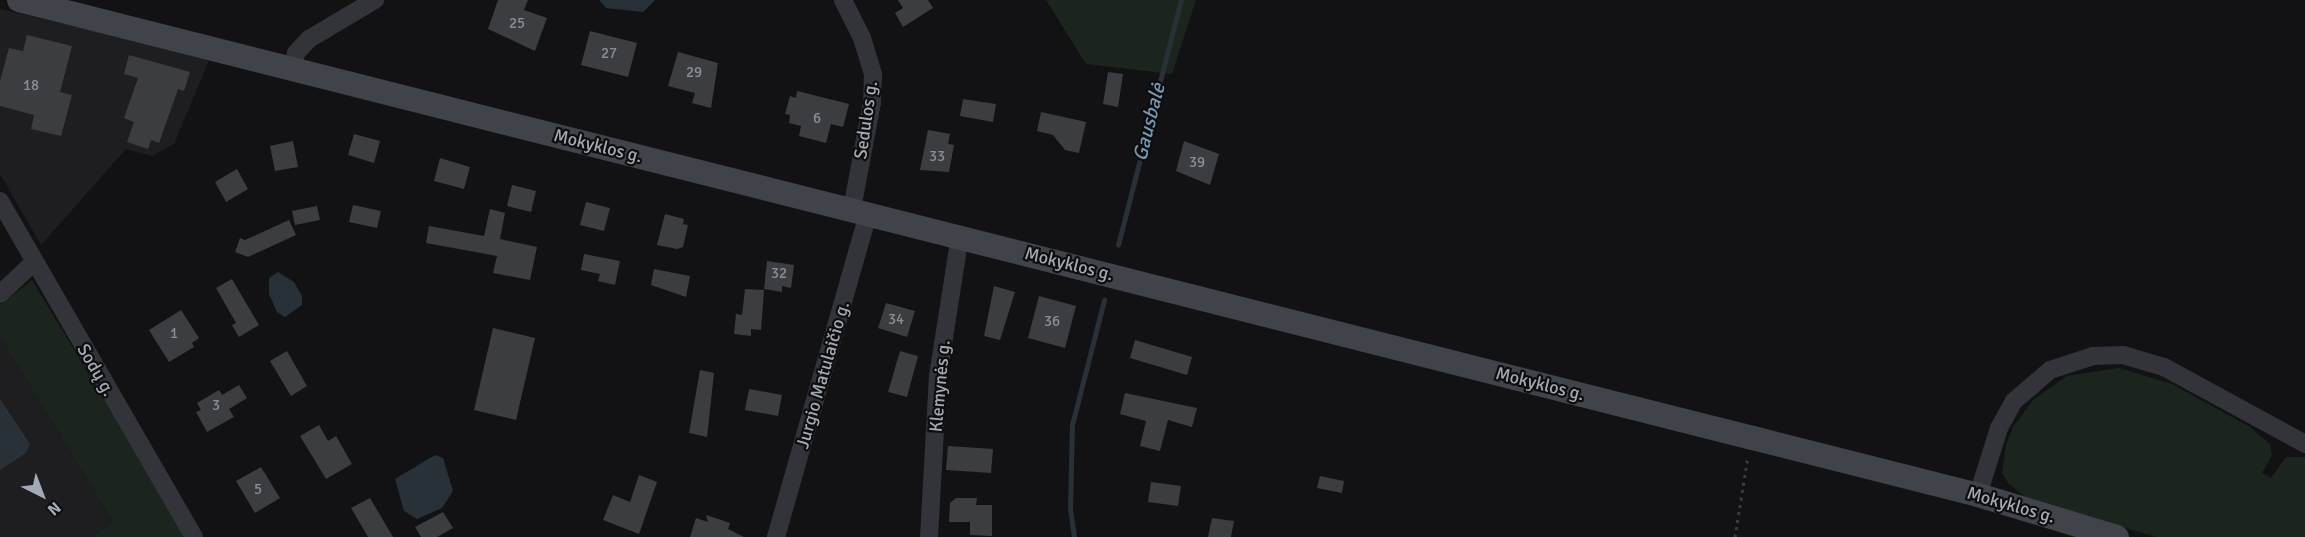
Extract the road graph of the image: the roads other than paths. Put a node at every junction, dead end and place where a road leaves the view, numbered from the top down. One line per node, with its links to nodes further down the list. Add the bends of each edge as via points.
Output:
1 (19, 0): 4 (main road, Mokyklos g.)
2 (375, 0): 4 (street, via 309,39 296,53)
3 (843, 0): 6 (street, Sedulos g., via 862,38 873,75)
4 (291, 71): 6 (main road, Mokyklos g.)
5 (0, 201): 8 (street, Sodų g.)
6 (860, 211): 7 (main road, Mokyklos g.); 13 (street, Jurgio Matulaičio g.)
7 (960, 236): 11 (main road, Mokyklos g.); 14 (street, Klemynės g., via 938,376)
8 (33, 263): 9 (street); 12 (street, Sodų g.)
9 (0, 294)
10 (2305, 444): 11 (street, via 2164,367 2122,355 2093,356 2050,370 2014,401 1999,428)
11 (1978, 495): 15 (main road, Mokyklos g.)
12 (194, 537)
13 (776, 537)
14 (929, 537)
15 (2117, 537)

